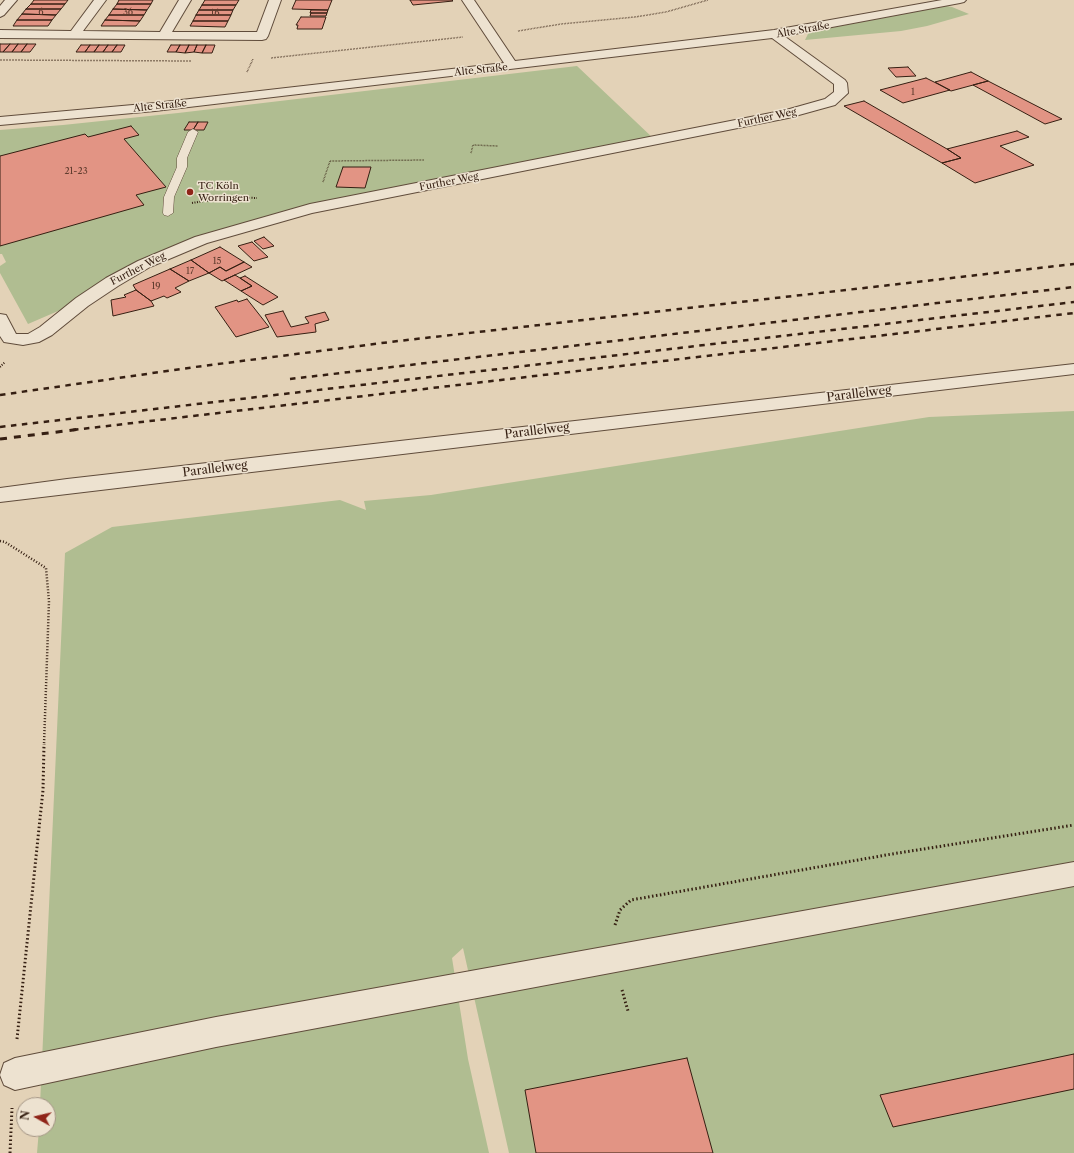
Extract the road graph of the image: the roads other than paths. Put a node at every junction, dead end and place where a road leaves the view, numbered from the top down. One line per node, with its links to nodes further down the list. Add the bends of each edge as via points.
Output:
1 (11, 0): 7 (street)
2 (100, 0): 10 (street)
3 (185, 0): 11 (street)
4 (275, 0): 11 (street, via 262,36)
5 (468, 0): 12 (street)
6 (960, 0): 9 (street, Alte Straße)
7 (0, 13)
8 (0, 34): 10 (street)
9 (774, 34): 12 (street, Alte Straße); 16 (street, Further Weg, via 840,83 841,93 830,102 788,114 310,209 201,240 144,264 112,282 33,338 10,338)
10 (74, 35): 11 (street)
11 (164, 35)
12 (512, 66): 13 (street, Alte Straße, via 236,98)
13 (0, 121)
14 (193, 132): 15 (lane, via 182,158 182,167 170,197)
15 (168, 213)
16 (0, 319)
17 (1074, 369): 18 (street, Parallelweg)
18 (0, 495)
19 (1074, 874): 20 (street, via 216,1032)
20 (15, 1074)

